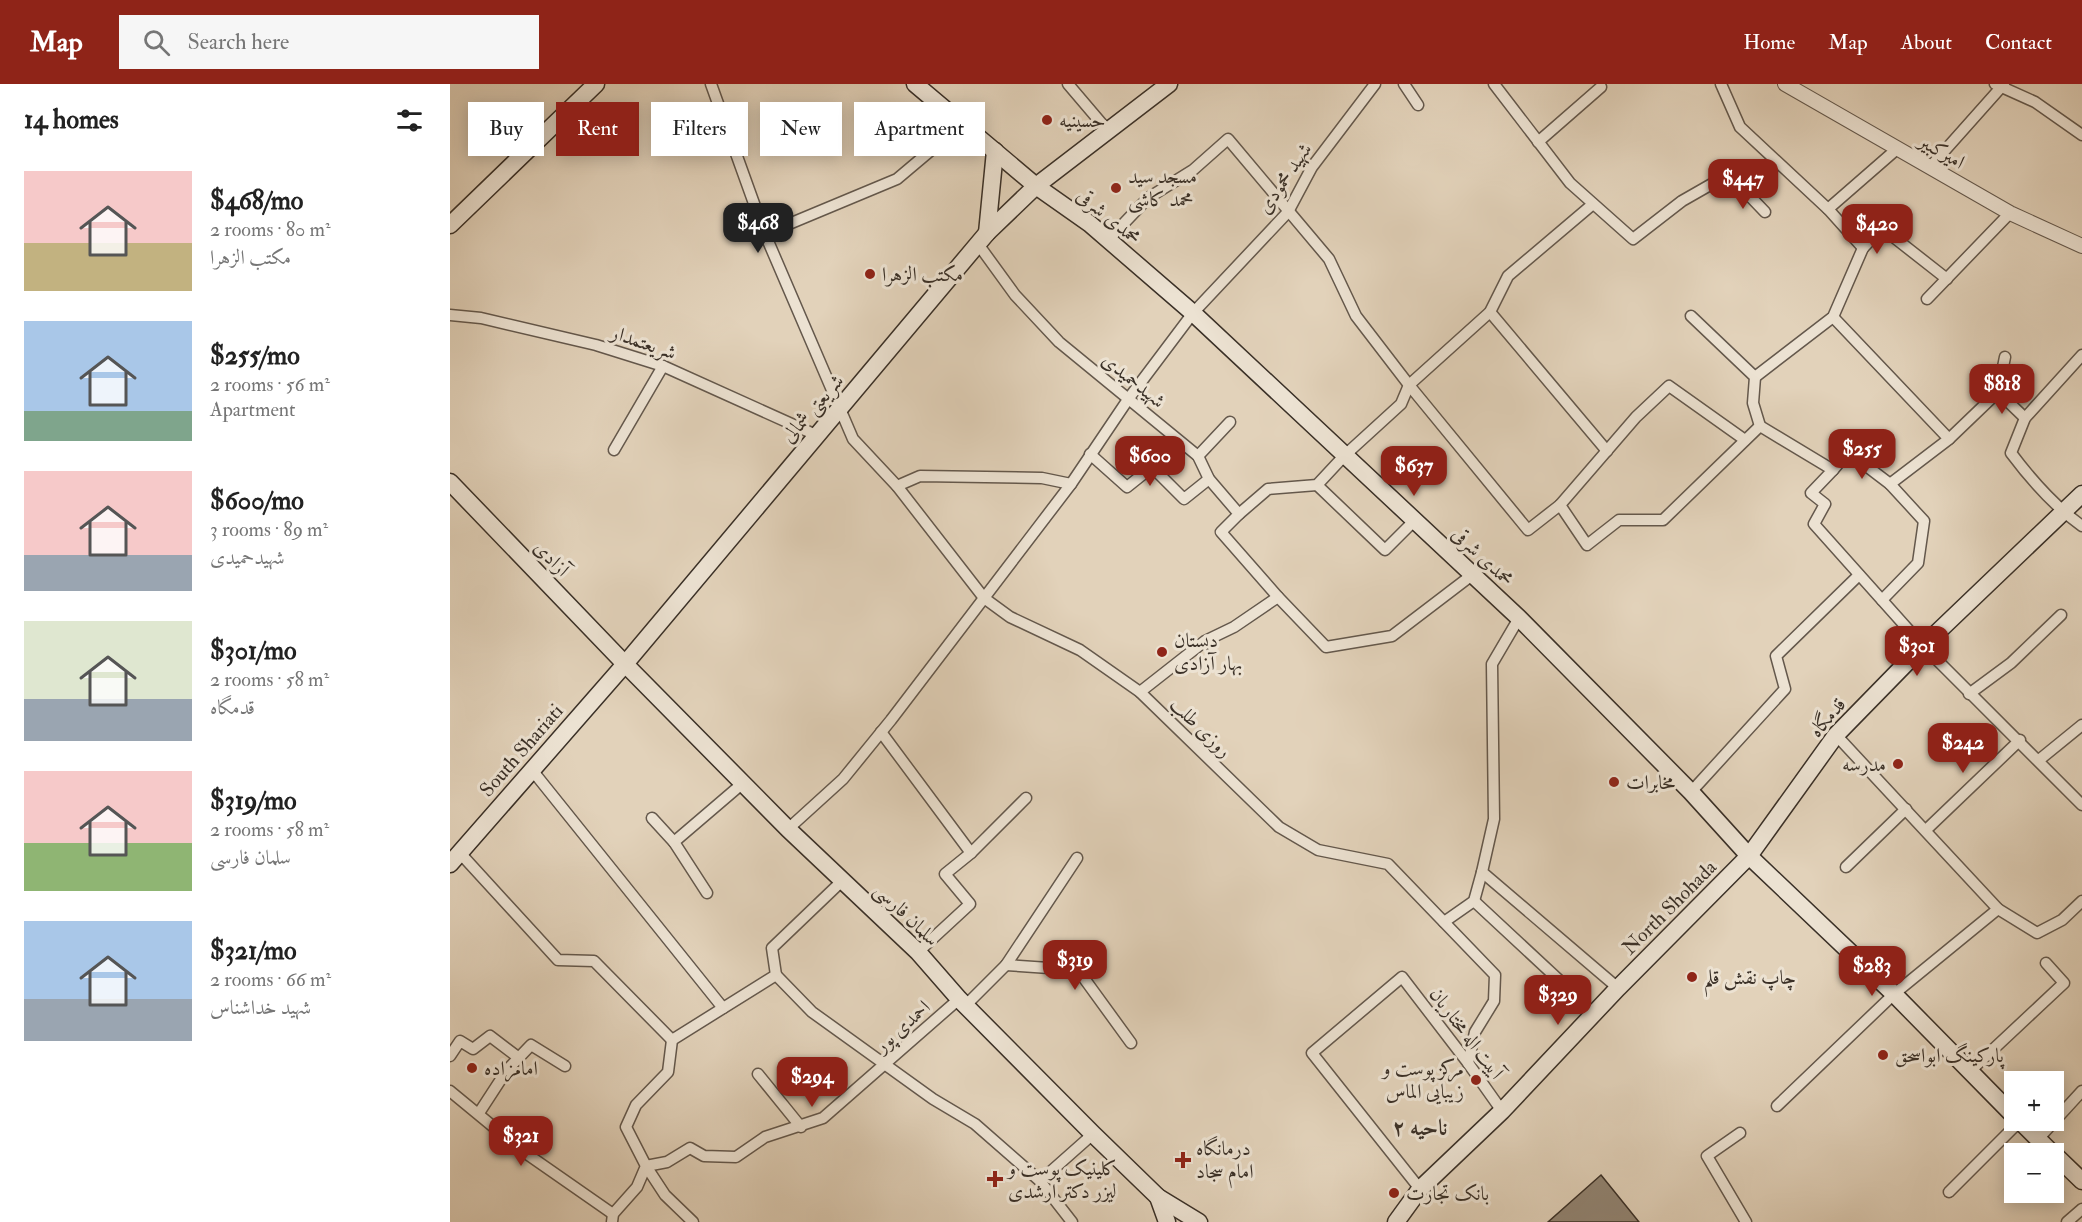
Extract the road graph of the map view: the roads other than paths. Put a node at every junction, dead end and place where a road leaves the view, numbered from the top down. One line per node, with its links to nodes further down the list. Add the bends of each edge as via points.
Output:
1 (596, 84): 31 (main road)
2 (711, 84): 32 (street)
3 (915, 84): 13 (main road, محمدی شرقی)
4 (1068, 84): 15 (street)
5 (1168, 84): 15 (main road, شریعتی شمالی)
6 (1375, 84): 28 (street, شهید محمودی, via 1312,167)
7 (1404, 84): 14 (street)
8 (1494, 84): 17 (street)
9 (1720, 84): 22 (street, via 1740,127)
10 (1789, 85): 19 (street, امیرکبیر)
11 (2000, 85): 16 (street, via 2035,102); 23 (street)
12 (1601, 87): 17 (street)
13 (935, 102)
14 (1418, 105)
15 (1108, 131): 24 (main road, شریعتی شمالی)
16 (2082, 135)
17 (1538, 142): 26 (street, via 1570,183)
18 (985, 143): 20 (main road, محمدی شرقی)
19 (1898, 148): 23 (street, امیرکبیر); 27 (street)
20 (995, 151): 24 (main road, محمدی شرقی); 33 (main road)
21 (924, 156): 32 (street, via 897,179)
22 (1776, 162): 25 (street); 27 (street)
23 (1930, 166): 30 (street, امیرکبیر)
24 (1036, 186): 33 (main road, شریعتی شمالی); 34 (main road, محمدی شرقی, via 1090,224)
25 (1742, 188): 26 (street, via 1724,177 1682,201 1633,239); 29 (street)
26 (1593, 204): 39 (street, via 1508,276)
27 (1828, 209): 36 (street)
28 (1288, 212): 34 (street, via 1228,139 1193,170 1148,198); 40 (street, شهید محمودی); 48 (street, via 1329,260 1356,316)
29 (1765, 212)
30 (2010, 213): 35 (street, امیرکبیر); 37 (street)
31 (453, 216)
32 (765, 234): 51 (street)
33 (983, 239): 50 (street, شهیدحمیدی, via 1015,295 1059,342); 51 (main road, شریعتی شمالی)
34 (1107, 241): 40 (main road, محمدی شرقی)
35 (2082, 246)
36 (1863, 248): 37 (street, via 1882,228); 43 (street)
37 (1947, 279): 38 (street)
38 (1927, 299)
39 (1490, 312): 48 (street); 59 (street)
40 (1193, 313): 50 (street, شهید محمودی); 62 (main road, محمدی شرقی)
41 (450, 315): 46 (street, شریعتمدار, via 481,318 596,345)
42 (1690, 316): 47 (street)
43 (1833, 317): 47 (street); 56 (street)
44 (2082, 355): 52 (street)
45 (2005, 357): 49 (street)
46 (663, 366): 55 (street, شریعتمدار); 58 (street)
47 (1755, 377): 54 (street, via 1753,403)
48 (1408, 385): 62 (street, via 1401,404); 71 (street, via 1528,530)
49 (1998, 392): 52 (street); 56 (street)
50 (1129, 398): 60 (street, شهید محمودی); 61 (street, شهیدحمیدی)
51 (840, 409): 55 (main road, شریعتی شمالی); 69 (street, روزی طلب, via 853,439)
52 (2025, 418): 72 (street, via 2011,453)
53 (1230, 422): 61 (street)
54 (1760, 426): 57 (street); 63 (street)
55 (816, 435): 84 (main road, شریعتی شمالی)
56 (1949, 439): 67 (street)
57 (1745, 440): 59 (street, via 1669,386); 71 (street, via 1663,520 1619,520 1587,545)
58 (614, 450)
59 (1607, 451): 71 (street)
60 (1090, 454): 64 (street, via 1126,487 1152,467 1184,499); 66 (street, شهید محمودی)
61 (1198, 456): 64 (street, شهیدحمیدی)
62 (1344, 456): 68 (street); 74 (main road, محمدی شرقی)
63 (1833, 470): 67 (street, via 1848,452); 77 (street, via 1811,493 1825,504 1814,524)
64 (1209, 478): 73 (street, شهیدحمیدی)
65 (450, 482): 84 (main road, آزادی)
66 (1071, 484): 69 (street, via 1042,478 920,476); 79 (street, شهید محمودی)
67 (1890, 484): 80 (street, via 1924,521 1918,563)
68 (1317, 485): 73 (street, via 1268,489); 74 (street, via 1385,550)
69 (897, 486): 79 (street, روزی طلب)
70 (2082, 494): 72 (main road, قدمگاه)
71 (1560, 505)
72 (2062, 512): 75 (street); 83 (main road, قدمگاه)
73 (1239, 514): 78 (street, via 1221,532)
74 (1414, 521): 76 (main road, محمدی شرقی)
75 (2082, 526)
76 (1472, 575): 78 (street, via 1392,636 1326,647); 82 (main road, محمدی شرقی)
77 (1859, 575): 80 (street); 94 (street, via 1776,656 1785,689)
78 (1278, 597): 85 (street, via 1205,641)
79 (984, 598): 85 (street, روزی طلب, via 1010,616 1080,650); 88 (street, شهید محمودی)
80 (1882, 600): 83 (street)
81 (2061, 615): 86 (street, via 2011,663)
82 (1519, 618): 94 (main road, محمدی شرقی); 107 (street, via 1492,664 1494,819)
83 (1923, 646): 86 (street); 89 (main road, قدمگاه)
84 (625, 664): 92 (main road, South Shariati); 93 (main road, سلمان فارسی)
85 (1140, 692): 113 (street, روزی طلب, via 1279,827 1318,850 1388,864)
86 (1969, 694): 90 (street)
87 (2082, 725): 91 (street)
88 (881, 732): 99 (street, شهید محمودی, via 843,779); 102 (street)
89 (1836, 735): 97 (street); 103 (main road, قدمگاه)
90 (2020, 740): 91 (street); 100 (street)
91 (2039, 760): 96 (street)
92 (532, 770): 104 (main road, South Shariati); 122 (street)
93 (743, 783): 99 (main road, سلمان فارسی); 101 (street)
94 (1691, 792): 103 (main road, محمدی شرقی)
95 (1026, 798): 102 (street)
96 (2082, 804)
97 (1906, 809): 100 (street); 106 (street)
98 (652, 818): 101 (street)
99 (788, 829): 108 (main road, سلمان فارسی)
100 (1927, 829): 112 (street)
101 (674, 842): 109 (street)
102 (971, 853): 114 (street, via 945,874 970,904)
103 (1749, 856): 118 (main road, North Shohada); 120 (main road, محمدی شرقی)
104 (455, 858): 123 (street, via 558,960 594,961)
105 (1077, 858): 116 (street, احمدی پور)
106 (1846, 867)
107 (1482, 872): 110 (street); 118 (street)
108 (842, 881): 114 (main road, سلمان فارسی); 117 (street, via 772,948)
109 (707, 893)
110 (1474, 901): 113 (street); 119 (street)
111 (2082, 901): 112 (street, via 2062,920 2037,933)
112 (1998, 909): 120 (street)
113 (1444, 922): 127 (street, روزی طلب, via 1495,975 1494,1001 1475,1032)
114 (918, 952): 121 (main road, سلمان فارسی)
115 (2046, 963): 130 (street, via 2064,983)
116 (1006, 965): 121 (street, احمدی پور); 124 (street, via 1078,970)
117 (776, 975): 122 (street); 128 (street, via 812,1012)
118 (1617, 988): 136 (main road, North Shohada)
119 (1574, 994)
120 (1894, 994): 130 (main road, محمدی شرقی); 134 (street)
121 (962, 1002): 128 (street, احمدی پور); 142 (main road, سلمان فارسی)
122 (723, 1008): 123 (street)
123 (672, 1040): 146 (street, via 668,1072 636,1105 626,1127)
124 (1131, 1043)
125 (450, 1056): 126 (street, via 460,1041 473,1049 490,1036)
126 (519, 1058): 129 (street, via 531,1045); 137 (street)
127 (1468, 1062): 136 (street, آییت اله مختاریان); 149 (street, آییت اله مختاریان, via 1402,977 1312,1053)
128 (886, 1065): 138 (street, احمدی پور, via 823,1118); 147 (street, via 975,1124)
129 (565, 1066)
130 (1969, 1072): 135 (main road, محمدی شرقی)
131 (758, 1074): 138 (street)
132 (450, 1091): 137 (street)
133 (2082, 1091): 143 (street)
134 (1777, 1106)
135 (2004, 1106)
136 (1502, 1111): 149 (main road, North Shohada)
137 (479, 1113): 153 (street)
138 (801, 1127): 146 (street, احمدی پور, via 765,1137 736,1157 704,1156 690,1148 667,1162)
139 (2009, 1131): 150 (street)
140 (2030, 1131): 143 (main road)
141 (1740, 1133): 159 (street, via 1707,1156)
142 (1093, 1134): 147 (street); 151 (main road, سلمان فارسی)
143 (2038, 1139): 144 (main road)
144 (2042, 1143)
145 (2064, 1164): 148 (main road)
146 (646, 1166): 153 (street, via 637,1187); 154 (street, via 665,1195)
147 (1040, 1181): 155 (street)
148 (2082, 1181)
149 (1420, 1189): 158 (main road, North Shohada)
150 (1948, 1191)
151 (1158, 1197): 156 (main road, سلمان فارسی); 157 (main road, سلمان فارسی)
152 (2082, 1209): 160 (street)
153 (613, 1218)
154 (693, 1222)
155 (1072, 1222)
156 (1167, 1222)
157 (1199, 1222)
158 (1396, 1222)
159 (1746, 1222)
160 (2067, 1222)

